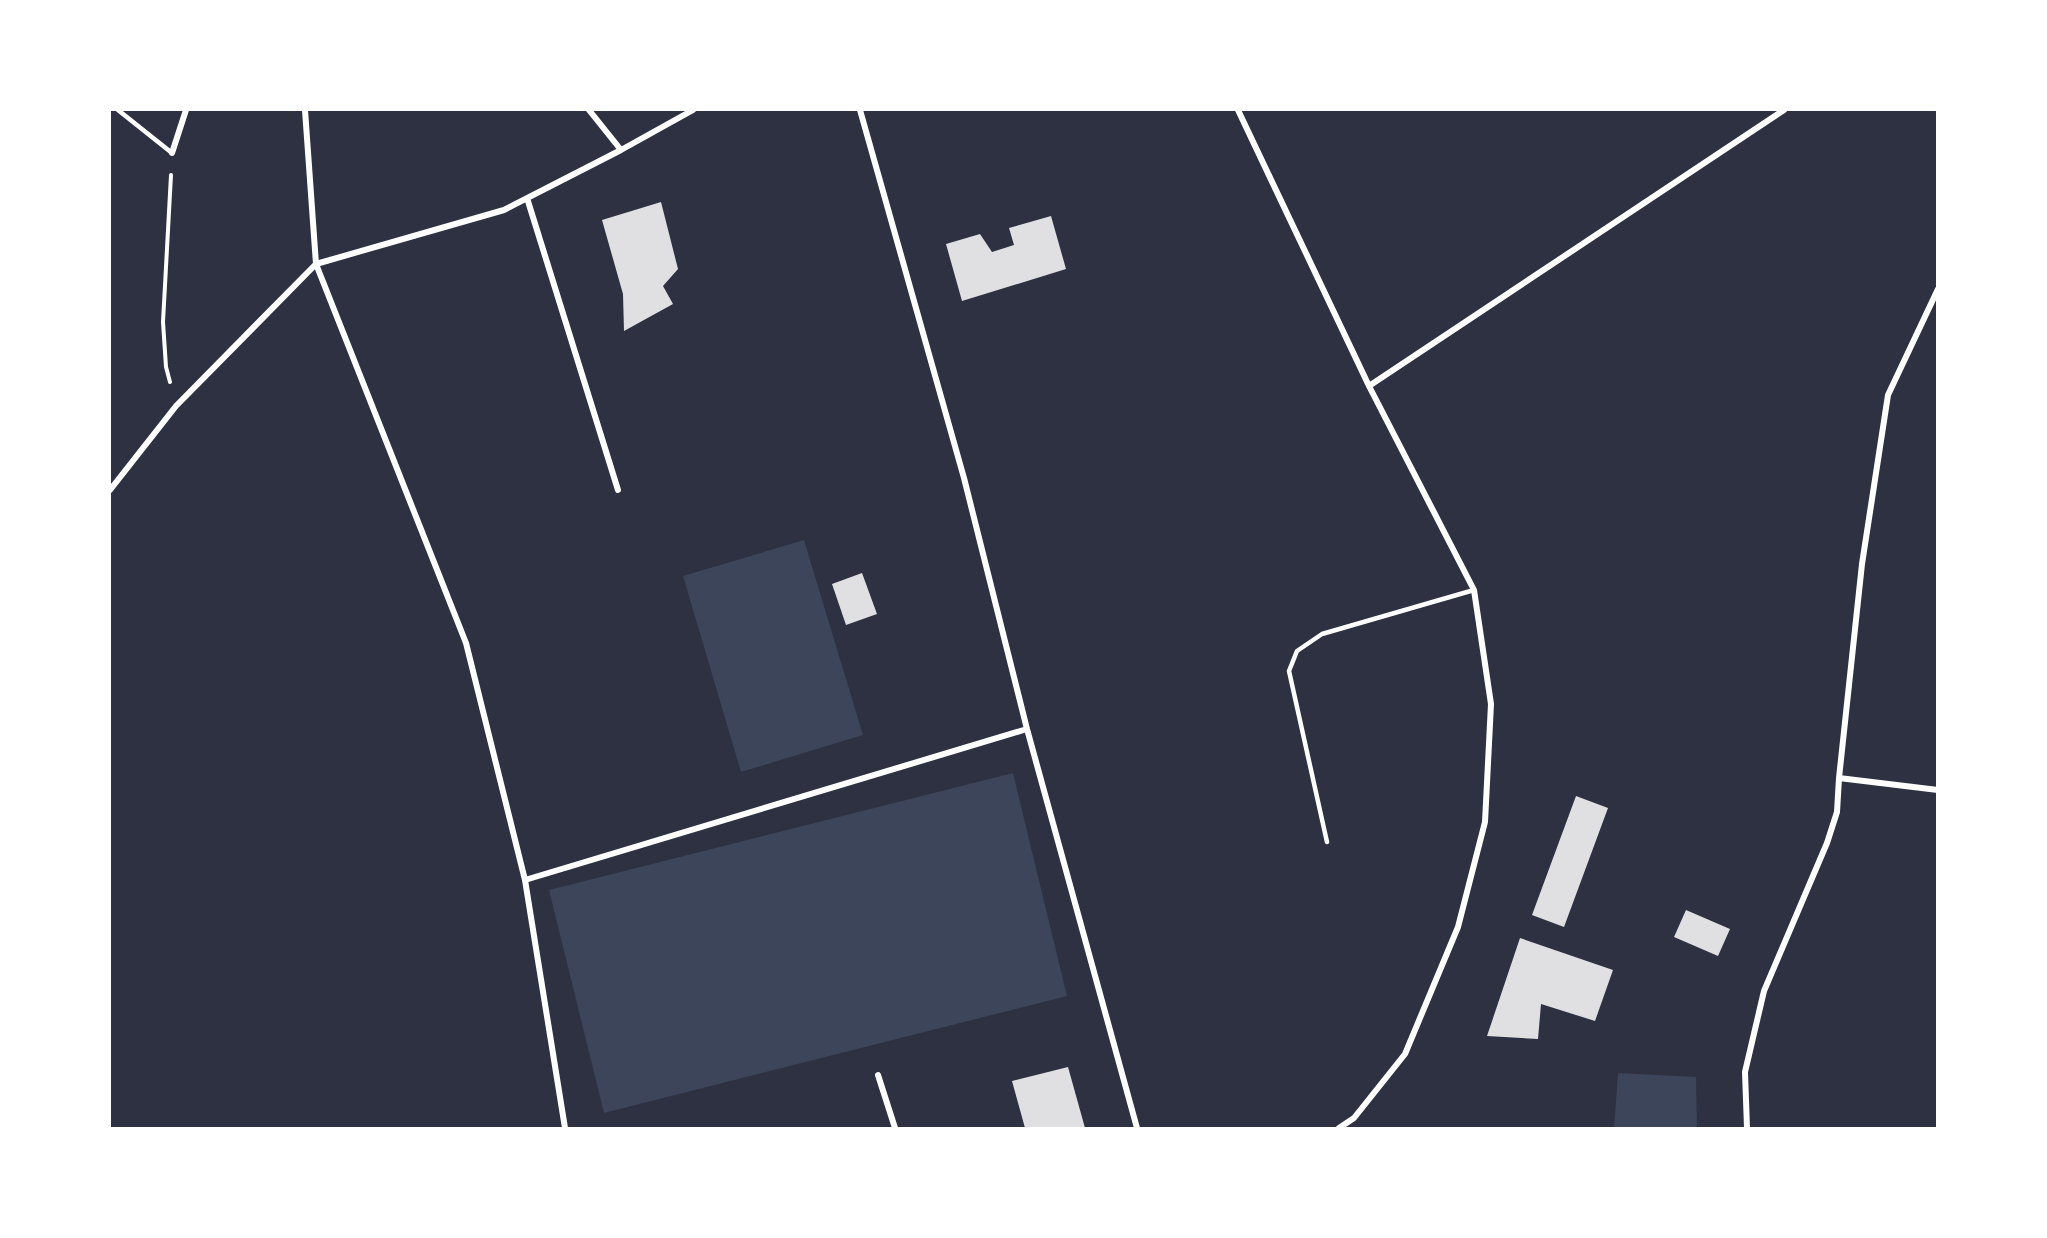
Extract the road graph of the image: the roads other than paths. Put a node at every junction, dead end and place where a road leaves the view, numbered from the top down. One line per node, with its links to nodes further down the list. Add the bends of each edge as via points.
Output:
1 (118, 110): 10 (lane)
2 (186, 110): 10 (street)
3 (305, 110): 12 (street)
4 (589, 110): 9 (street)
5 (693, 110): 9 (street)
6 (860, 110): 18 (street, via 964,478)
7 (1238, 110): 14 (street)
8 (1784, 110): 14 (street)
9 (621, 150): 11 (street)
10 (172, 153)
11 (527, 198): 12 (street, via 504,210); 16 (street)
12 (316, 264): 15 (street, via 176,406); 22 (street, via 466,643)
13 (1938, 289): 19 (street, via 1888,395 1862,564)
14 (1369, 386): 17 (street)
15 (110, 489)
16 (618, 490)
17 (1474, 590): 21 (lane, via 1322,634 1297,651 1289,671); 27 (street, via 1491,704 1485,822 1458,927 1405,1054 1354,1118)
18 (1027, 729): 22 (street); 26 (street)
19 (1839, 778): 20 (street); 28 (street, via 1837,812 1827,843 1764,991 1745,1072)
20 (1938, 790)
21 (1327, 842)
22 (525, 880): 24 (street)
23 (878, 1076): 25 (street)
24 (565, 1128)
25 (895, 1128)
26 (1137, 1128)
27 (1339, 1128)
28 (1746, 1128)

